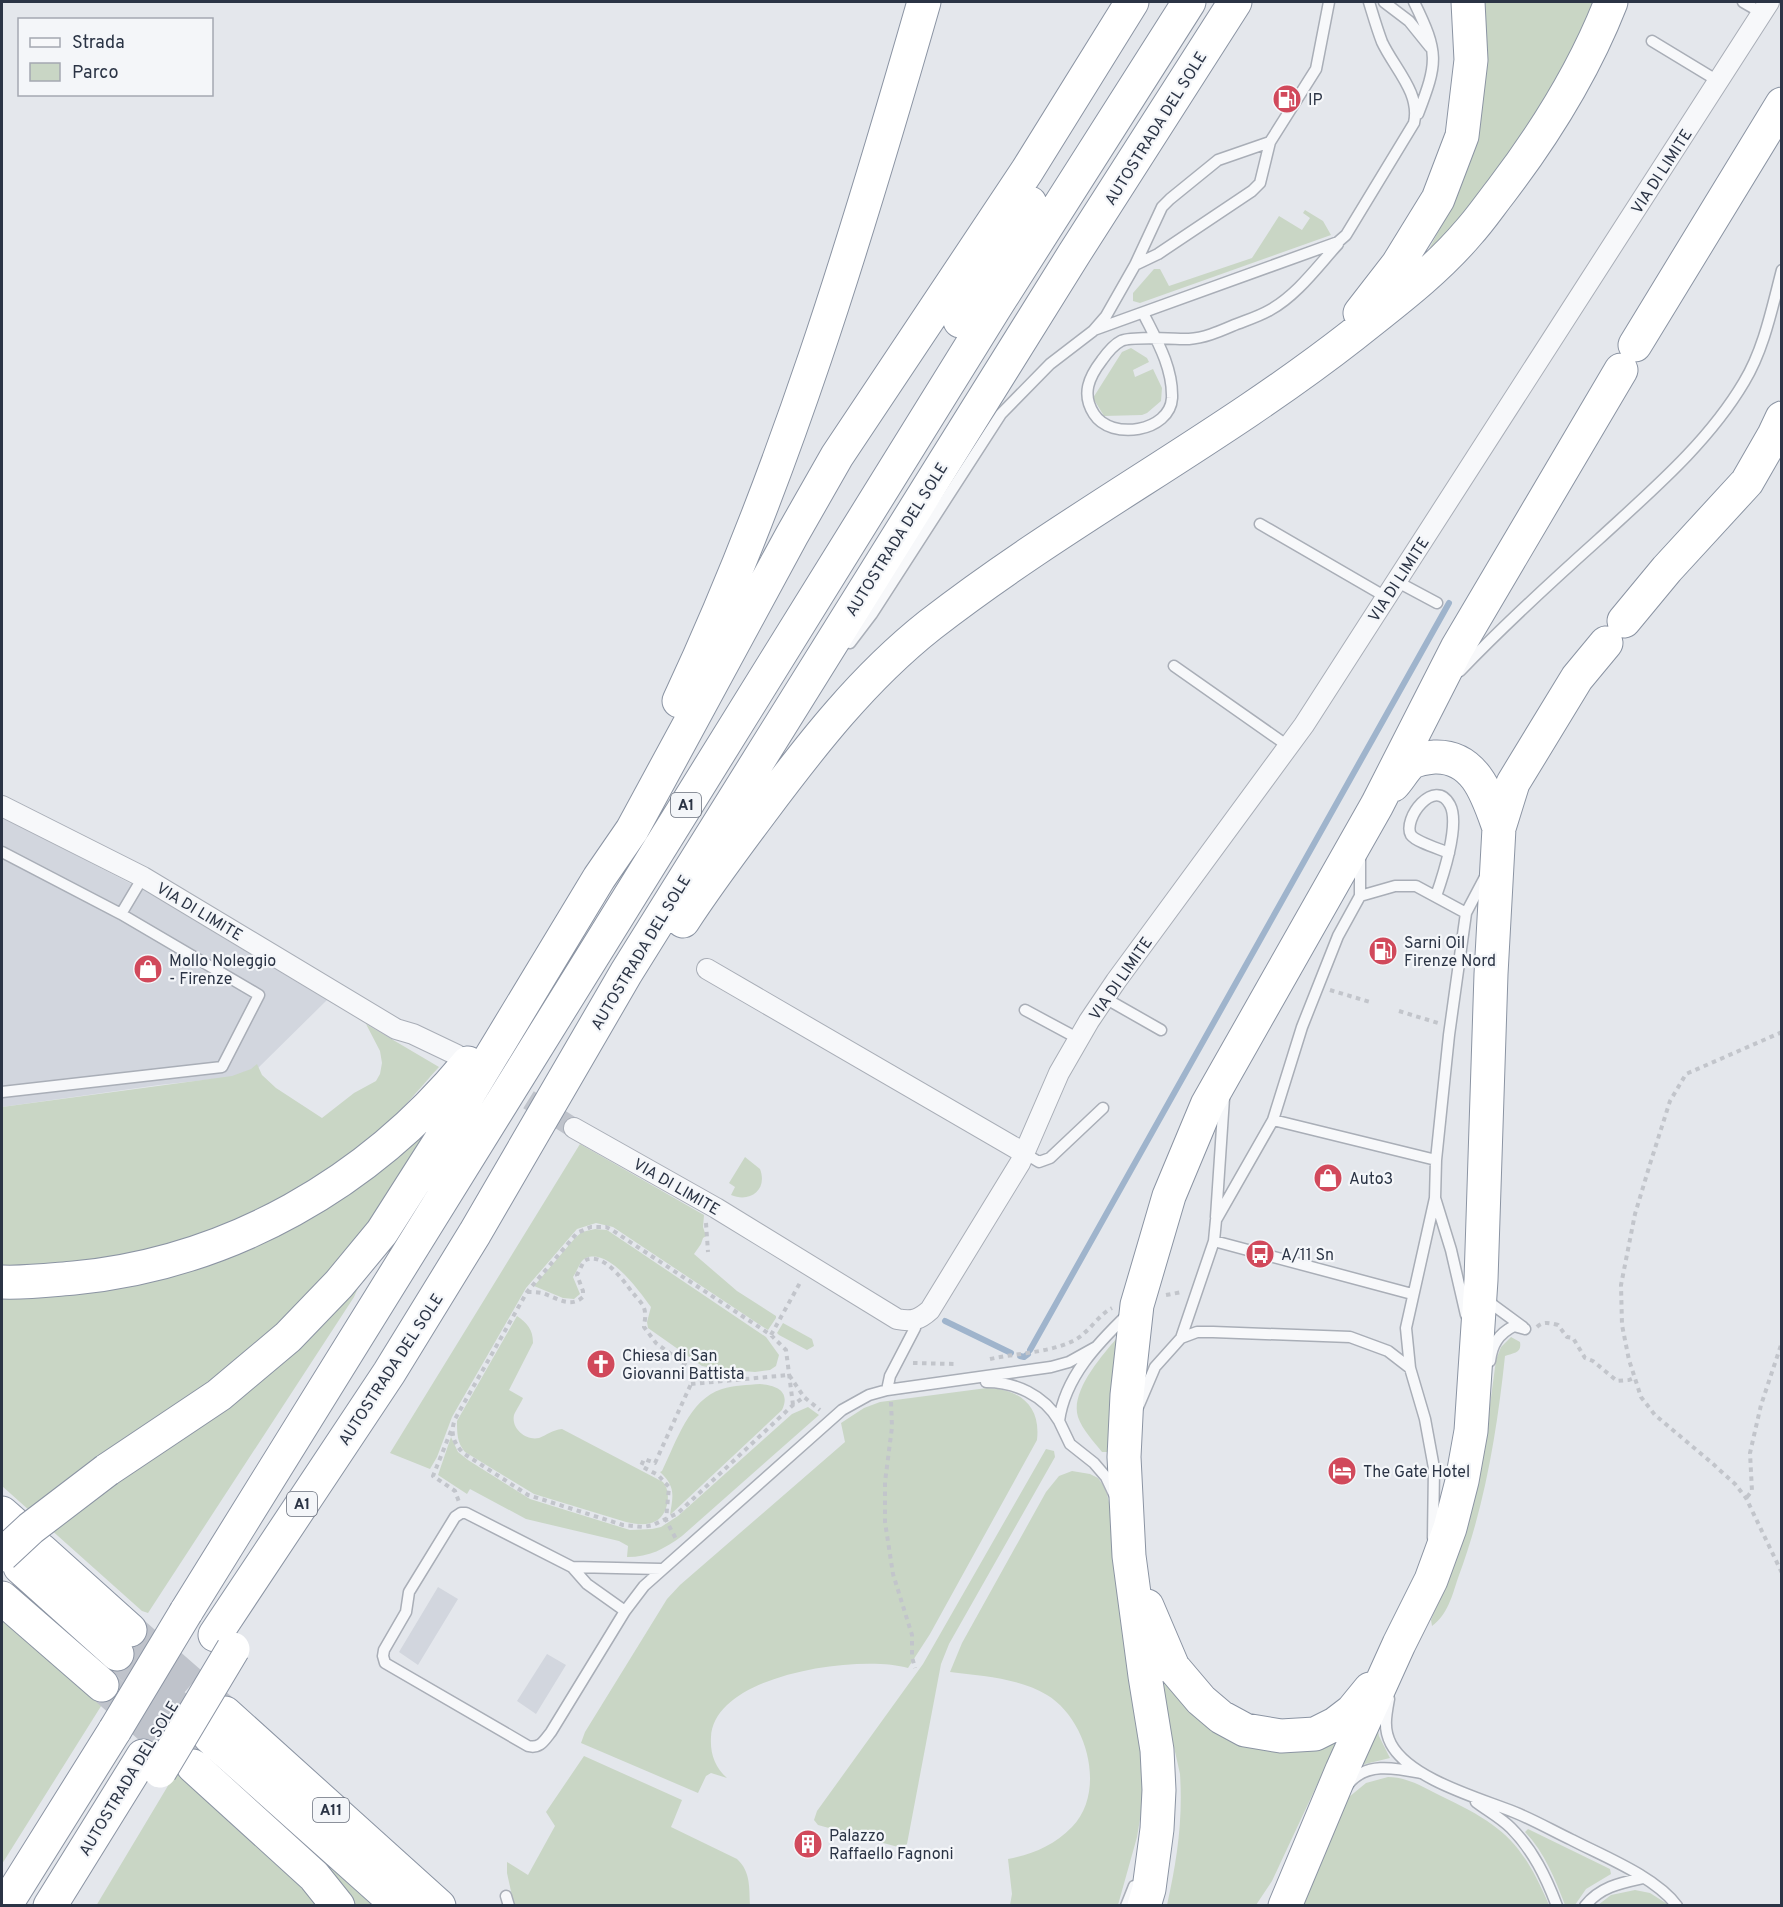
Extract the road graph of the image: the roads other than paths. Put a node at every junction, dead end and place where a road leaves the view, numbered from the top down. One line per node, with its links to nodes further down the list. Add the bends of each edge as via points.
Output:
1 (924, 2): 44 (highway, via 869,193 778,462 719,612)
2 (1132, 2): 35 (highway, via 1014,232 793,591); 44 (highway, via 1028,171 837,456 632,830)
3 (1189, 2): 35 (highway, A1)
4 (1235, 2): 34 (highway, AUTOSTRADA DEL SOLE / A1)
5 (1329, 2): 18 (lane, via 1316,69)
6 (1369, 2): 17 (lane, via 1383,44 1415,102)
7 (1384, 2): 14 (lane, via 1422,36)
8 (1414, 2): 14 (lane, via 1430,33)
9 (1468, 2): 25 (highway, via 1471,60 1462,136 1437,199 1398,264)
10 (1611, 2): 25 (highway, via 1582,68 1558,109 1468,234 1410,290)
11 (1743, 2): 12 (lane)
12 (1765, 7): 15 (street, VIA DI LIMITE)
13 (1652, 41): 15 (lane)
14 (1433, 53): 17 (lane, via 1430,82)
15 (1718, 81): 28 (street, VIA DI LIMITE)
16 (1782, 104): 33 (highway, via 1628,358)
17 (1414, 123): 19 (lane)
18 (1270, 142): 20 (lane, via 1218,160 1170,199 1155,219); 20 (lane, via 1260,183 1252,191)
19 (1342, 240): 22 (lane); 24 (lane, via 1295,292 1268,311 1197,338)
20 (1135, 265): 23 (lane)
21 (1782, 270): 33 (lane, via 1759,353 1745,381 1705,437)
22 (1143, 313): 23 (lane); 24 (lane)
23 (1093, 331): 30 (lane, via 1050,364 1001,414 872,614)
24 (1156, 339): 24 (lane, via 1169,372 1169,411 1146,427 1117,429 1103,424 1088,400 1087,386 1092,373 1122,340)
25 (1325, 357): 65 (highway, via 1032,552 931,625 856,693 727,858 624,1017)
26 (1782, 418): 40 (highway, via 1747,482 1667,569 1577,678 1513,783)
27 (1260, 524): 28 (lane)
28 (1392, 586): 29 (lane); 36 (street, VIA DI LIMITE)
29 (1437, 603)
30 (840, 655)
31 (1174, 666): 36 (lane)
32 (827, 671): 34 (lane)
33 (1430, 700): 37 (highway)
34 (789, 710): 65 (highway, AUTOSTRADA DEL SOLE / A1, via 626,973)
35 (735, 726): 99 (highway, A1, bridge)
36 (1288, 746): 51 (street, VIA DI LIMITE)
37 (1377, 805): 39 (highway); 40 (highway, via 1412,762 1444,758 1463,765 1479,779 1487,794)
38 (2, 806): 43 (street, VIA DI LIMITE)
39 (1360, 834): 45 (lane); 56 (highway)
40 (1498, 840): 47 (lane); 67 (highway)
41 (2, 852): 48 (lane)
42 (1449, 853): 42 (lane, via 1453,813 1450,804 1438,796 1425,798 1412,820 1411,835); 46 (lane)
43 (143, 877): 48 (lane); 55 (street, VIA DI LIMITE, via 396,1029)
44 (599, 878): 50 (highway)
45 (1360, 896): 46 (lane, via 1395,886 1416,886); 59 (lane, via 1338,936 1302,1027)
46 (1436, 896): 47 (lane)
47 (1466, 913): 62 (lane)
48 (121, 914): 57 (lane, via 259,995 222,1067)
49 (707, 969): 61 (street)
50 (536, 981): 68 (highway, via 442,1094 363,1165 315,1198 232,1240 175,1260 93,1276); 80 (highway, bridge, via 382,1232 339,1284 288,1336 219,1395 107,1470)
51 (1104, 998): 53 (lane); 54 (street, VIA DI LIMITE)
52 (1025, 1010): 54 (lane)
53 (1161, 1030)
54 (1079, 1039): 61 (street, VIA DI LIMITE, via 1059,1073)
55 (458, 1055)
56 (1233, 1057): 64 (lane, via 1222,1107); 70 (highway, via 1207,1105 1169,1196)
57 (2, 1092)
58 (1103, 1108): 61 (lane, via 1050,1158 1039,1162)
59 (1273, 1120): 62 (lane); 64 (lane)
60 (574, 1128): 71 (street, VIA DI LIMITE, via 716,1208 897,1318)
61 (1024, 1153): 71 (street, VIA DI LIMITE, via 930,1310)
62 (1436, 1160): 63 (lane)
63 (1435, 1198): 69 (lane); 74 (lane)
64 (1216, 1220): 66 (lane)
65 (475, 1233): 92 (highway, AUTOSTRADA DEL SOLE / A1)
66 (1214, 1241): 69 (lane); 72 (lane)
67 (1481, 1280): 74 (highway); 74 (lane, via 1493,1305 1525,1329 1514,1326 1501,1334)
68 (2, 1282)
69 (1412, 1294): 75 (lane, via 1406,1328)
70 (1137, 1305): 73 (lane); 79 (highway)
71 (914, 1320): 77 (lane, via 915,1328)
72 (1181, 1338): 75 (lane, via 1197,1332 1350,1337 1388,1351); 79 (lane, via 1155,1367)
73 (1096, 1347): 76 (lane, via 1052,1367); 78 (lane, via 1071,1382)
74 (1483, 1365): 84 (highway, via 1477,1417 1462,1481)
75 (1410, 1368): 84 (lane, via 1434,1468)
76 (959, 1382): 77 (lane); 78 (lane, via 999,1382 1022,1389 1048,1407)
77 (886, 1391): 83 (lane, via 869,1395 830,1419)
78 (1059, 1421): 81 (lane, via 1070,1444 1106,1477 1116,1498)
79 (1125, 1441): 81 (highway)
80 (17, 1543): 88 (highway)
81 (1130, 1562): 87 (highway, via 1173,1667 1201,1700 1245,1730 1281,1736 1315,1734 1335,1724 1369,1691); 91 (highway)
82 (572, 1567): 83 (lane); 86 (lane, via 587,1584); 86 (lane, via 461,1513 409,1592 406,1612 384,1650 385,1663 535,1748 552,1732)
83 (661, 1569): 86 (lane)
84 (1431, 1580): 87 (highway)
85 (2, 1598): 89 (highway)
86 (625, 1611)
87 (1409, 1636): 97 (highway, via 1342,1770)
88 (124, 1642)
89 (102, 1684)
90 (1394, 1689): 94 (lane, via 1389,1699 1386,1731 1401,1757)
91 (1151, 1709): 95 (highway); 107 (highway, via 1171,1775 1172,1817)
92 (152, 1763): 100 (highway, AUTOSTRADA DEL SOLE / A1); 101 (highway)
93 (193, 1767): 102 (highway, via 314,1876)
94 (1425, 1774): 96 (lane); 97 (lane, via 1394,1767 1361,1774 1349,1783)
95 (1159, 1790): 105 (lane); 106 (highway, via 1157,1829)
96 (1464, 1794): 98 (lane, via 1515,1812); 110 (lane, via 1510,1826 1522,1840)
97 (1307, 1857): 108 (highway, via 1285,1873); 109 (highway)
98 (1643, 1878): 111 (lane, via 1614,1884); 112 (lane)
99 (5, 1905)
100 (50, 1905)
101 (75, 1905)
102 (338, 1905)
103 (399, 1905): 104 (highway, A11, via 217,1725)
104 (439, 1905)
105 (1126, 1905)
106 (1144, 1905)
107 (1159, 1905)
108 (1264, 1905)
109 (1285, 1905)
110 (1557, 1905)
111 (1585, 1905)
112 (1677, 1905)

